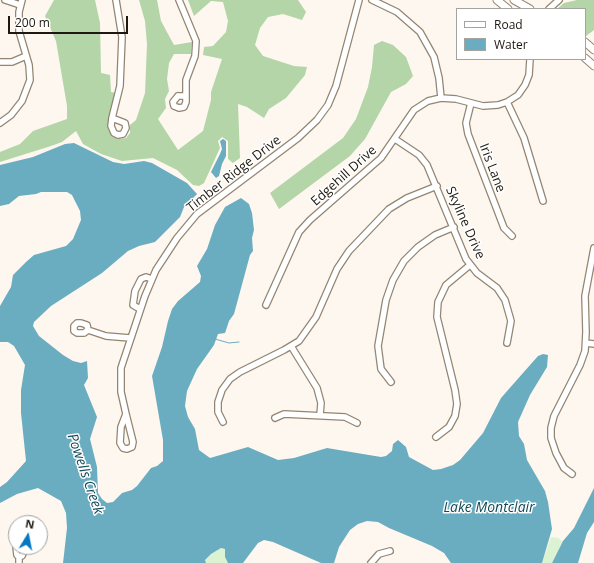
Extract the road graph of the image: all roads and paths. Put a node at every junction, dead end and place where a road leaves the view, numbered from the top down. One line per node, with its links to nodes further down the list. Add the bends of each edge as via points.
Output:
1 (5, 0): 9 (street)
2 (116, 0): 24 (street, via 122,37 119,90)
3 (179, 0): 20 (street, via 196,41 195,56 186,80)
4 (360, 0): 33 (street, Timber Ridge Drive, via 336,86 320,117 304,133 197,214 177,238)
5 (372, 0): 21 (street, via 404,16 426,40 437,68)
6 (497, 0): 10 (main road)
7 (514, 0): 11 (main road)
8 (559, 0): 12 (street)
9 (21, 2): 15 (street, via 18,31)
10 (507, 8)
11 (528, 8)
12 (550, 8)
13 (586, 43): 14 (main road)
14 (594, 50)
15 (26, 56): 18 (street, via 12,62); 25 (street, via 30,73 27,92 17,109)
16 (586, 59): 19 (main road)
17 (530, 60): 22 (street, Edgehill Drive, via 525,85 518,95)
18 (0, 62)
19 (594, 66)
20 (186, 96)
21 (441, 98): 23 (street, Edgehill Drive); 26 (street, Edgehill Drive, via 428,101 414,110)
22 (506, 102): 23 (street, Edgehill Drive, via 491,106); 28 (street, via 524,138)
23 (471, 103): 30 (street, Iris Lane, via 466,123 468,134 504,228)
24 (112, 118)
25 (0, 123)
26 (395, 139): 27 (street, Skyline Drive, via 423,160); 34 (street, Edgehill Drive, via 382,158 299,232)
27 (437, 186): 29 (street, Skyline Drive); 41 (street, via 407,198 389,209 349,251 337,269 311,326 299,341)
28 (543, 201)
29 (454, 227): 32 (street, Skyline Drive); 42 (street, via 435,235 418,247 404,261 393,280 386,300 378,346 381,369)
30 (512, 236)
31 (594, 248): 39 (street, via 585,296)
32 (470, 265): 38 (street, Skyline Drive, via 493,284 505,300 511,321); 48 (street, via 446,285 438,302 437,317 457,404 455,416 449,426)
33 (152, 279): 35 (street, Timber Ridge Drive); 35 (street, via 141,279 135,291 133,305)
34 (266, 305)
35 (140, 309): 37 (street, Timber Ridge Drive)
36 (88, 330): 37 (street, via 106,336)
37 (130, 338): 43 (street, Timber Ridge Drive, via 120,377 120,392)
38 (507, 343)
39 (586, 343): 40 (street); 49 (street, via 580,366 554,416 551,428 556,453 564,468)
40 (594, 344)
41 (291, 346): 44 (street, via 317,388 321,403); 46 (street, via 230,379 222,390 218,402 218,412)
42 (391, 382)
43 (126, 414): 43 (street, Timber Ridge Drive, via 133,442 132,447 128,449 123,448 120,443 121,427)
44 (320, 415): 45 (street, via 284,414); 47 (street, via 346,417)
45 (275, 418)
46 (223, 422)
47 (357, 423)
48 (436, 437)
49 (572, 474)
50 (390, 551): 51 (street, via 379,554)
51 (371, 563)

